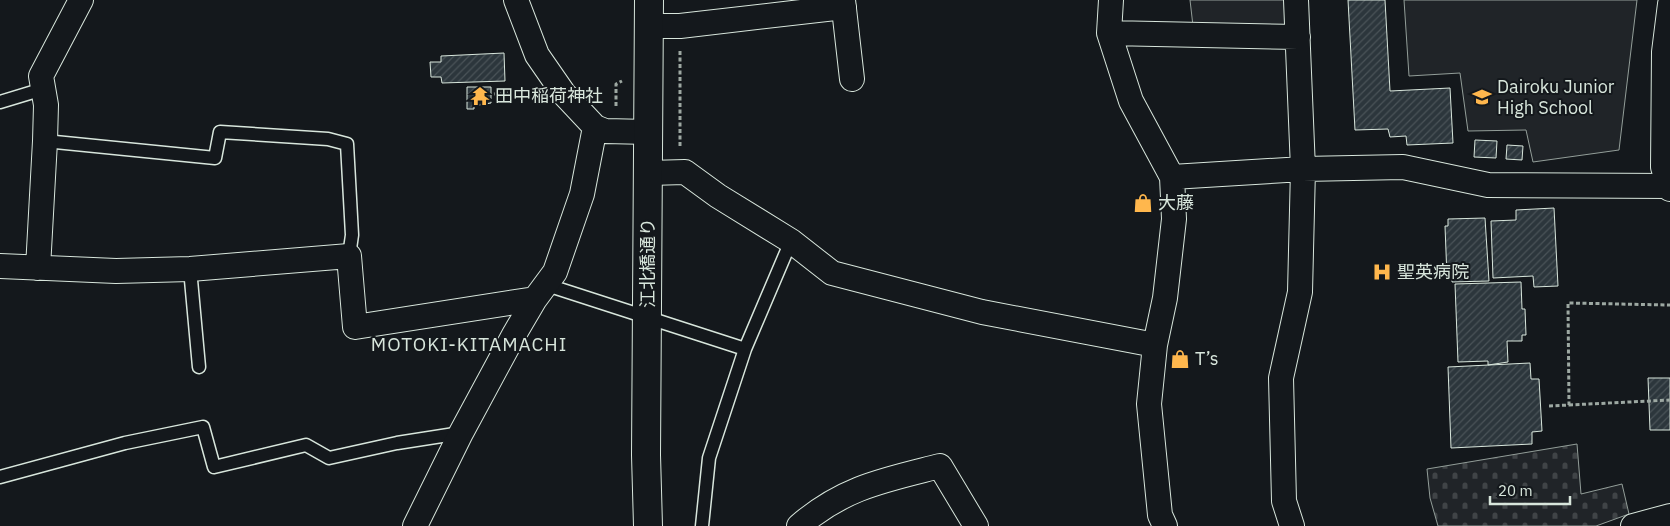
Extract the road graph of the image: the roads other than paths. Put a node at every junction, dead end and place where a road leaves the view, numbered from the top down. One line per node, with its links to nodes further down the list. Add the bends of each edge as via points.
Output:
1 (82, 0): 11 (street, via 41,76)
2 (516, 0): 13 (street, via 537,55 560,88)
3 (1111, 0): 8 (street)
4 (1296, 0): 9 (street)
5 (843, 3): 7 (street, via 680,26); 10 (street)
6 (1670, 4): 19 (street, via 1664,52 1663,167)
7 (649, 13): 14 (main road, 江北橋通り)
8 (1109, 33): 9 (street); 18 (street, via 1131,100)
9 (1298, 37): 16 (street)
10 (852, 79)
11 (43, 90): 12 (lane); 15 (street)
12 (0, 102)
13 (596, 127): 14 (street, via 605,131); 25 (street, via 582,194 555,272)
14 (649, 132): 17 (main road, 江北橋通り)
15 (46, 141): 21 (lane, via 215,158 220,132 328,139 347,144 352,236); 23 (street)
16 (1304, 169): 18 (street); 19 (street, via 1403,167 1488,185); 39 (street, via 1300,292 1281,378 1284,501)
17 (649, 172): 20 (street, via 685,172); 26 (main road, 江北橋通り)
18 (1172, 177): 27 (street, via 1173,229 1165,298)
19 (1670, 187)
20 (791, 242): 27 (street, via 832,273 982,312); 28 (lane)
21 (350, 256): 24 (street); 25 (street, via 356,327)
22 (0, 266): 23 (street)
23 (38, 268): 24 (street)
24 (190, 269): 29 (lane)
25 (541, 292): 26 (lane); 30 (street)
26 (648, 317): 28 (lane); 34 (main road, 江北橋通り)
27 (1155, 345): 38 (street, via 1149,404 1160,515)
28 (745, 349): 35 (lane, via 709,458)
29 (199, 367)
30 (460, 433): 31 (lane, via 330,458 306,445 214,467 204,427 125,443); 33 (street)
31 (0, 477)
32 (1670, 516): 40 (street)
33 (416, 526)
34 (648, 526)
35 (702, 526)
36 (800, 526): 37 (street, via 840,496 871,484 940,466)
37 (976, 526)
38 (1165, 526)
39 (1292, 526)
40 (1633, 526)

